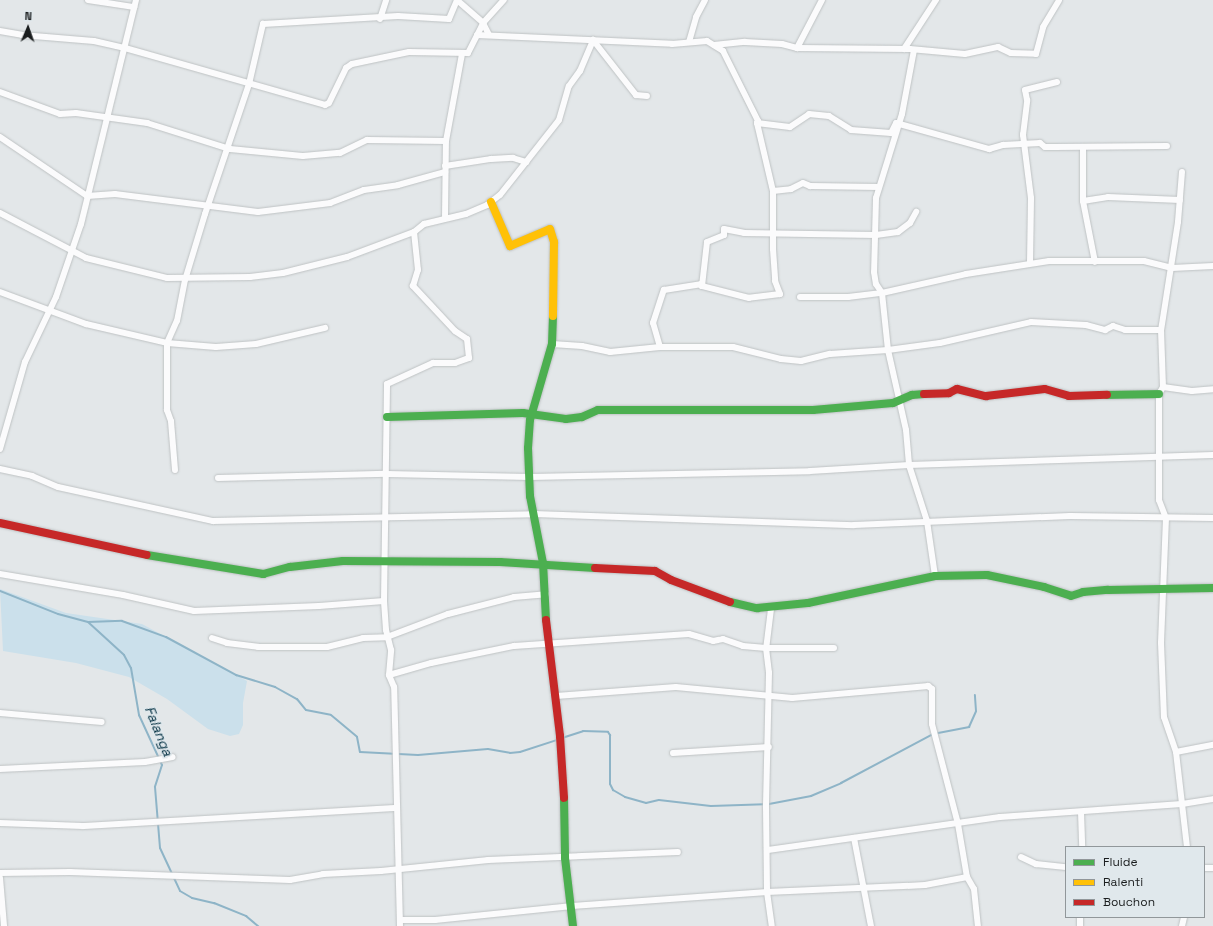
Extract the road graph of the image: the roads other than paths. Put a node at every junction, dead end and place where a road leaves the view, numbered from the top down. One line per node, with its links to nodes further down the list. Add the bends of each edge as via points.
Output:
1 (88, 0): 10 (street)
2 (136, 0): 10 (street)
3 (386, 0): 11 (street)
4 (457, 0): 11 (street, via 449,19 418,16); 12 (street)
5 (504, 0): 12 (street)
6 (705, 0): 17 (street, via 696,17)
7 (822, 0): 20 (street)
8 (936, 0): 21 (street)
9 (1059, 0): 22 (street, via 1043,27 1036,54 1011,53 998,47 965,54)
10 (134, 7): 19 (street)
11 (380, 19): 25 (street, via 263,24)
12 (483, 23): 14 (street); 15 (street)
13 (0, 30): 19 (street, via 22,35 94,41)
14 (477, 35): 15 (street); 23 (street, via 468,53)
15 (489, 35): 16 (street, via 544,40)
16 (593, 40): 17 (street, via 672,44); 27 (street, via 636,95); 37 (street, via 580,71 569,86 559,120)
17 (689, 42): 18 (street, via 707,41)
18 (714, 45): 20 (street, via 745,42 782,44); 29 (street, via 726,57 751,104 758,121)
19 (125, 48): 25 (street); 28 (street)
20 (797, 48): 21 (street)
21 (904, 49): 22 (street)
22 (914, 50): 30 (street)
23 (462, 54): 25 (street, via 409,52 352,64 346,68 330,103 325,105); 32 (street)
24 (1057, 82): 33 (street, via 1025,90)
25 (249, 84): 36 (street)
26 (0, 92): 28 (street, via 60,114 76,112)
27 (647, 96)
28 (106, 118): 36 (street, via 147,123); 42 (street)
29 (756, 123): 30 (street, via 790,127 809,114 830,116 851,130 891,133); 41 (street)
30 (898, 123): 33 (street, via 989,149); 40 (street)
31 (0, 137): 42 (street)
32 (446, 141): 36 (street, via 367,140 340,153 303,156); 38 (street)
33 (1025, 143): 35 (street); 55 (street, via 1031,198)
34 (1167, 146): 35 (street)
35 (1083, 147): 44 (street)
36 (226, 148): 46 (street)
37 (526, 162): 38 (street, via 513,158 491,159); 45 (street, via 514,180)
38 (445, 169): 46 (street, via 398,185 364,190 330,204 258,212); 49 (street)
39 (1182, 172): 43 (street)
40 (879, 187): 41 (street, via 810,186 803,183 791,189); 52 (street, via 876,198)
41 (773, 190): 51 (street)
42 (87, 196): 46 (street, via 115,194); 53 (street, via 81,224)
43 (1180, 200): 44 (street, via 1108,197); 57 (street)
44 (1083, 201): 54 (street)
45 (491, 202): 49 (street, via 466,214); 67 (street, via 510,246 550,229 554,242)
46 (207, 206): 58 (street)
47 (916, 212): 52 (street, via 910,223 898,232)
48 (0, 213): 53 (street)
49 (445, 218): 50 (street, via 424,224)
50 (414, 232): 58 (street, via 347,257 283,273); 74 (street, via 418,270 413,286 455,331 467,339 469,358 455,364 433,363 389,382)
51 (772, 233): 52 (street); 59 (street, via 744,233 724,229 724,235 707,242); 59 (street, via 775,282 780,294 749,298)
52 (876, 235): 61 (street, via 874,272 876,284)
53 (70, 252): 58 (street, via 127,270); 63 (street)
54 (1095, 262): 55 (street); 57 (street, via 1144,261)
55 (1030, 263): 61 (street)
56 (1213, 266): 57 (street)
57 (1172, 268): 65 (street)
58 (185, 280): 66 (street, via 177,322)
59 (702, 286): 68 (street, via 701,284 664,290 653,323)
60 (0, 292): 63 (street)
61 (882, 293): 62 (street, via 848,297); 69 (street)
62 (800, 297)
63 (49, 312): 66 (street, via 86,324); 75 (street, via 25,362)
64 (325, 328): 66 (street, via 256,344 216,347)
65 (1161, 330): 69 (street, via 1125,330 1113,326 1105,330 1086,325 1031,322 940,343); 71 (street)
66 (167, 343): 80 (street, via 167,410 171,421)
67 (552, 344): 68 (street, via 582,346 610,352); 73 (street)
68 (660, 347): 69 (street, via 733,347 781,359 801,361 830,354)
69 (888, 350): 72 (street)
70 (1213, 389): 71 (street)
71 (1161, 391): 72 (street, via 1069,396 1046,389 986,396 957,389 949,393 912,395); 77 (street)
72 (900, 400): 73 (street, via 893,404 814,410 598,410 582,417 566,419); 78 (street)
73 (528, 416): 74 (street, via 468,413); 82 (street)
74 (387, 417): 81 (street)
75 (0, 449)
76 (1213, 455): 77 (street)
77 (1159, 458): 78 (street); 86 (street, via 1159,500)
78 (909, 465): 82 (street, via 810,472); 88 (street)
79 (0, 469): 85 (street, via 32,476 58,487 214,521)
80 (175, 470)
81 (387, 474): 82 (street); 83 (street); 85 (street)
82 (530, 477): 84 (street, via 530,496)
83 (218, 478)
84 (534, 514): 85 (street); 88 (street, via 854,525); 91 (street)
85 (385, 518): 90 (street)
86 (1166, 518): 87 (street); 88 (street, via 1070,516); 94 (street)
87 (1213, 518)
88 (927, 521): 93 (street)
89 (0, 523): 90 (street, via 165,558 263,574 290,567 344,561)
90 (386, 561): 91 (street); 97 (street)
91 (542, 563): 96 (street); 98 (street, via 655,571 725,601)
92 (0, 574): 97 (street, via 123,594 194,611 312,607)
93 (935, 576): 94 (street, via 987,575 1044,587 1071,596 1082,592); 98 (street)
94 (1164, 587): 95 (street); 111 (street, via 1161,642 1164,717)
95 (1213, 588)
96 (546, 594): 99 (street, via 514,597 448,614); 101 (street)
97 (384, 601): 99 (street)
98 (771, 609): 102 (street)
99 (387, 637): 100 (street, via 363,638 312,649 258,647 227,643); 104 (street, via 391,650)
100 (212, 638)
101 (547, 644): 102 (street, via 689,634 713,641 723,639 743,646); 104 (street, via 478,652); 105 (street)
102 (766, 648): 103 (street); 106 (street, via 770,673)
103 (834, 648)
104 (389, 675): 117 (street, via 394,687)
105 (556, 696): 106 (street, via 676,687 726,690); 127 (street, via 564,783)
106 (767, 697): 110 (street); 120 (street, via 845,695 927,686 932,689 933,729)
107 (0, 713): 108 (street)
108 (102, 722)
109 (1213, 745): 111 (street)
110 (769, 747): 112 (street); 124 (street, via 766,804)
111 (1176, 752): 116 (street)
112 (673, 753)
113 (173, 757): 114 (street, via 155,761)
114 (0, 769)
115 (1213, 799): 116 (street)
116 (1182, 804): 118 (street); 123 (street)
117 (395, 808): 119 (street, via 83,826); 129 (street)
118 (1080, 812): 120 (street, via 1000,817); 122 (street)
119 (0, 822)
120 (958, 824): 121 (street); 131 (street)
121 (854, 838): 124 (street); 133 (street)
122 (1082, 846)
123 (1187, 846)
124 (768, 850): 134 (street)
125 (678, 852): 127 (street)
126 (1021, 857): 128 (street, via 1036,864)
127 (565, 858): 129 (street, via 488,860); 135 (street)
128 (1065, 867)
129 (398, 870): 130 (street, via 323,874 290,880 170,878 70,872); 136 (street)
130 (0, 873)
131 (967, 877): 133 (street, via 925,885); 141 (street, via 974,888)
132 (0, 878): 137 (street)
133 (865, 889): 134 (street); 140 (street)
134 (767, 892): 135 (street); 139 (street)
135 (572, 906): 136 (street); 138 (street)
136 (400, 923)
137 (4, 926)
138 (573, 926)
139 (772, 926)
140 (871, 926)
141 (978, 926)

